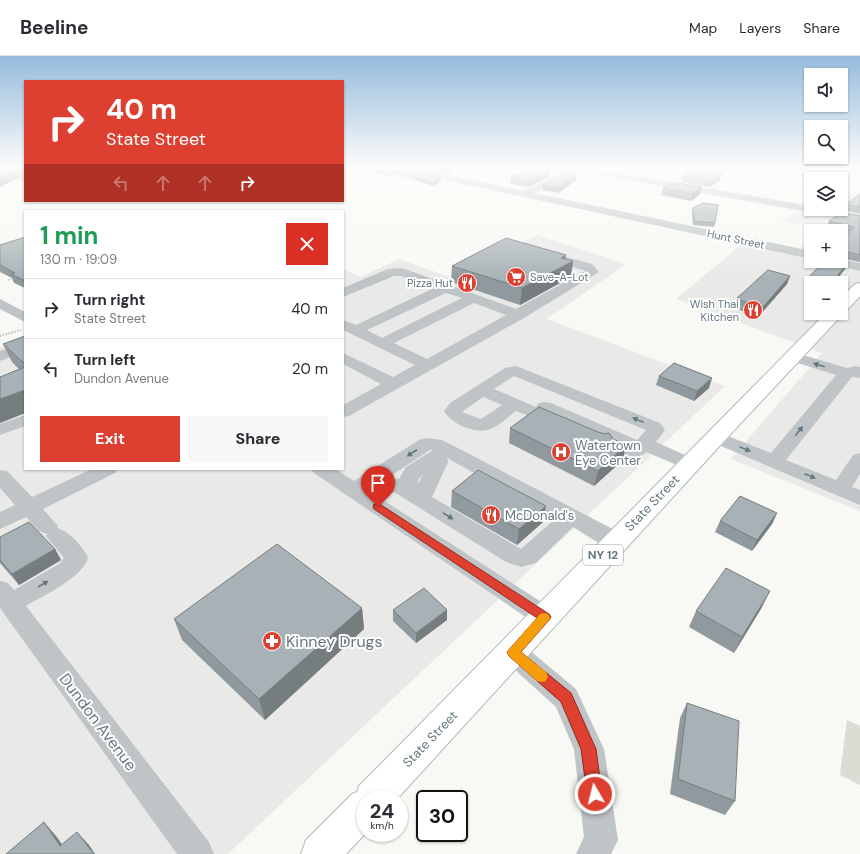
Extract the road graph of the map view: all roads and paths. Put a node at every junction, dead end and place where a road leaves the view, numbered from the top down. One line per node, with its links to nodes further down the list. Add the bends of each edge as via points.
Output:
1 (577, 205): 7 (street, Hunt Street)
2 (790, 205): 3 (street)
3 (804, 208)
4 (848, 216): 5 (street)
5 (860, 218)
6 (539, 253): 20 (street, via 588,267 593,272)
7 (804, 254)
8 (848, 264): 9 (street)
9 (860, 267)
10 (19, 276): 12 (path)
11 (344, 277): 13 (street)
12 (8, 280)
13 (362, 285): 15 (street, via 396,271); 16 (street)
14 (860, 287): 18 (highway)
15 (445, 288): 17 (street); 23 (street)
16 (344, 293)
17 (473, 298): 20 (street); 26 (street)
18 (848, 300)
19 (0, 303): 21 (street)
20 (519, 315): 31 (street)
21 (24, 317)
22 (828, 320): 29 (highway, State Street / NY 12)
23 (349, 327): 26 (street)
24 (24, 329): 25 (path)
25 (0, 336)
26 (383, 343): 31 (street)
27 (24, 347): 28 (street)
28 (0, 356)
29 (793, 357): 32 (street, one-way to 29); 43 (highway, State Street / NY 12)
30 (344, 359): 33 (street)
31 (427, 365): 33 (street)
32 (853, 373): 47 (street, one-way to 32)
33 (393, 384): 37 (street)
34 (482, 390): 35 (street, via 510,371 516,371); 38 (street); 38 (street, via 456,407 453,411 455,415 473,424 485,425)
35 (566, 390): 39 (street); 44 (street, one-way to 35, via 656,430 654,427)
36 (344, 394): 37 (street)
37 (360, 403): 40 (street)
38 (515, 404): 39 (street)
39 (541, 410): 44 (street); 44 (street, via 609,445 630,452)
40 (344, 411)
41 (24, 420): 42 (street)
42 (0, 430)
43 (715, 437): 47 (street, one-way to 47); 48 (highway, State Street / NY 12)
44 (642, 446): 48 (street)
45 (441, 453): 53 (street, one-way to 53, via 435,444 426,444); 54 (street, via 438,462); 57 (street)
46 (860, 459): 52 (street)
47 (774, 462): 52 (street, one-way to 52)
48 (689, 464): 59 (highway, State Street / NY 12)
49 (322, 470): 53 (street)
50 (95, 471): 56 (street)
51 (0, 476): 56 (street)
52 (840, 489): 55 (street)
53 (359, 495): 54 (street, via 397,485); 61 (street)
54 (415, 495): 57 (street, one-way to 57, via 521,558 528,557)
55 (860, 498)
56 (29, 507): 58 (street); 60 (street, one-way to 56, via 67,570 76,561 77,557)
57 (570, 517): 59 (street)
58 (0, 521)
59 (616, 541): 61 (highway, State Street / NY 12)
60 (5, 597): 65 (street, Dundon Avenue)
61 (545, 617): 62 (highway, State Street / NY 12)
62 (513, 652): 63 (highway, State Street / NY 12); 67 (street, via 566,698 588,749 601,840)
63 (381, 790)
64 (356, 816): 66 (highway)
65 (197, 854)
66 (320, 854)
67 (593, 854)

